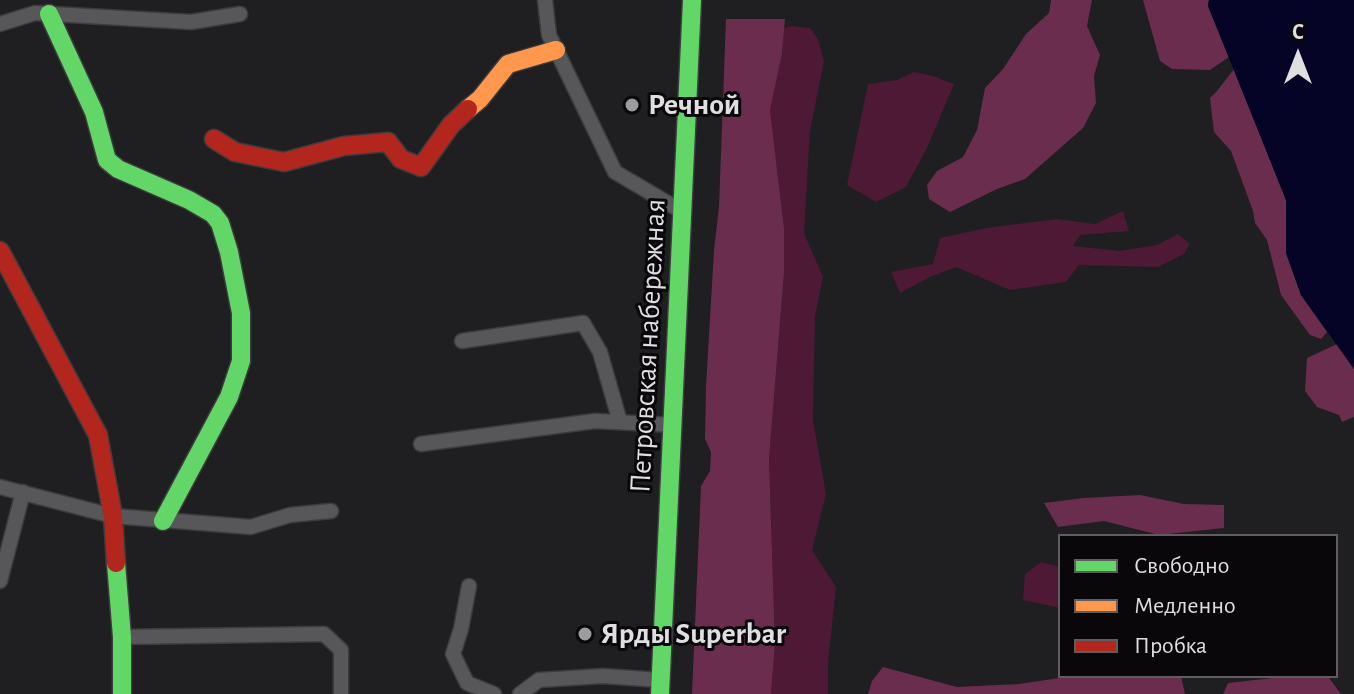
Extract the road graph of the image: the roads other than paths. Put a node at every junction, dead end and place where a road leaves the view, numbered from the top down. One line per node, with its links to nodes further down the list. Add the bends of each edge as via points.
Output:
1 (545, 0): 6 (street)
2 (692, 0): 8 (street, Петровская набережная)
3 (39, 9): 4 (street, via 191,22); 5 (street); 18 (street, via 94,112 107,160 213,214 229,252 241,313 241,361 229,397)
4 (240, 14)
5 (0, 24)
6 (556, 50): 7 (street, via 508,64 451,125 421,167 401,159 388,142 344,146 284,162 235,152); 8 (street, via 615,172)
7 (214, 139)
8 (683, 212): 12 (street, Петровская набережная)
9 (0, 251): 17 (street, via 98,435)
10 (462, 341): 11 (street, via 583,323 600,352)
11 (620, 422): 12 (street); 13 (street)
12 (673, 425): 22 (street, Петровская набережная)
13 (421, 444)
14 (0, 487): 15 (street)
15 (23, 492): 17 (street); 19 (street)
16 (331, 511): 18 (street, via 290,515 251,527)
17 (113, 516): 18 (street); 21 (street)
18 (163, 521)
19 (0, 581)
20 (469, 586): 25 (street, via 453,654 467,683)
21 (122, 637): 23 (street); 24 (street, via 324,634 341,650)
22 (660, 687): 26 (street, via 603,676 539,680)
23 (122, 694)
24 (341, 694)
25 (494, 694)
26 (520, 694)

